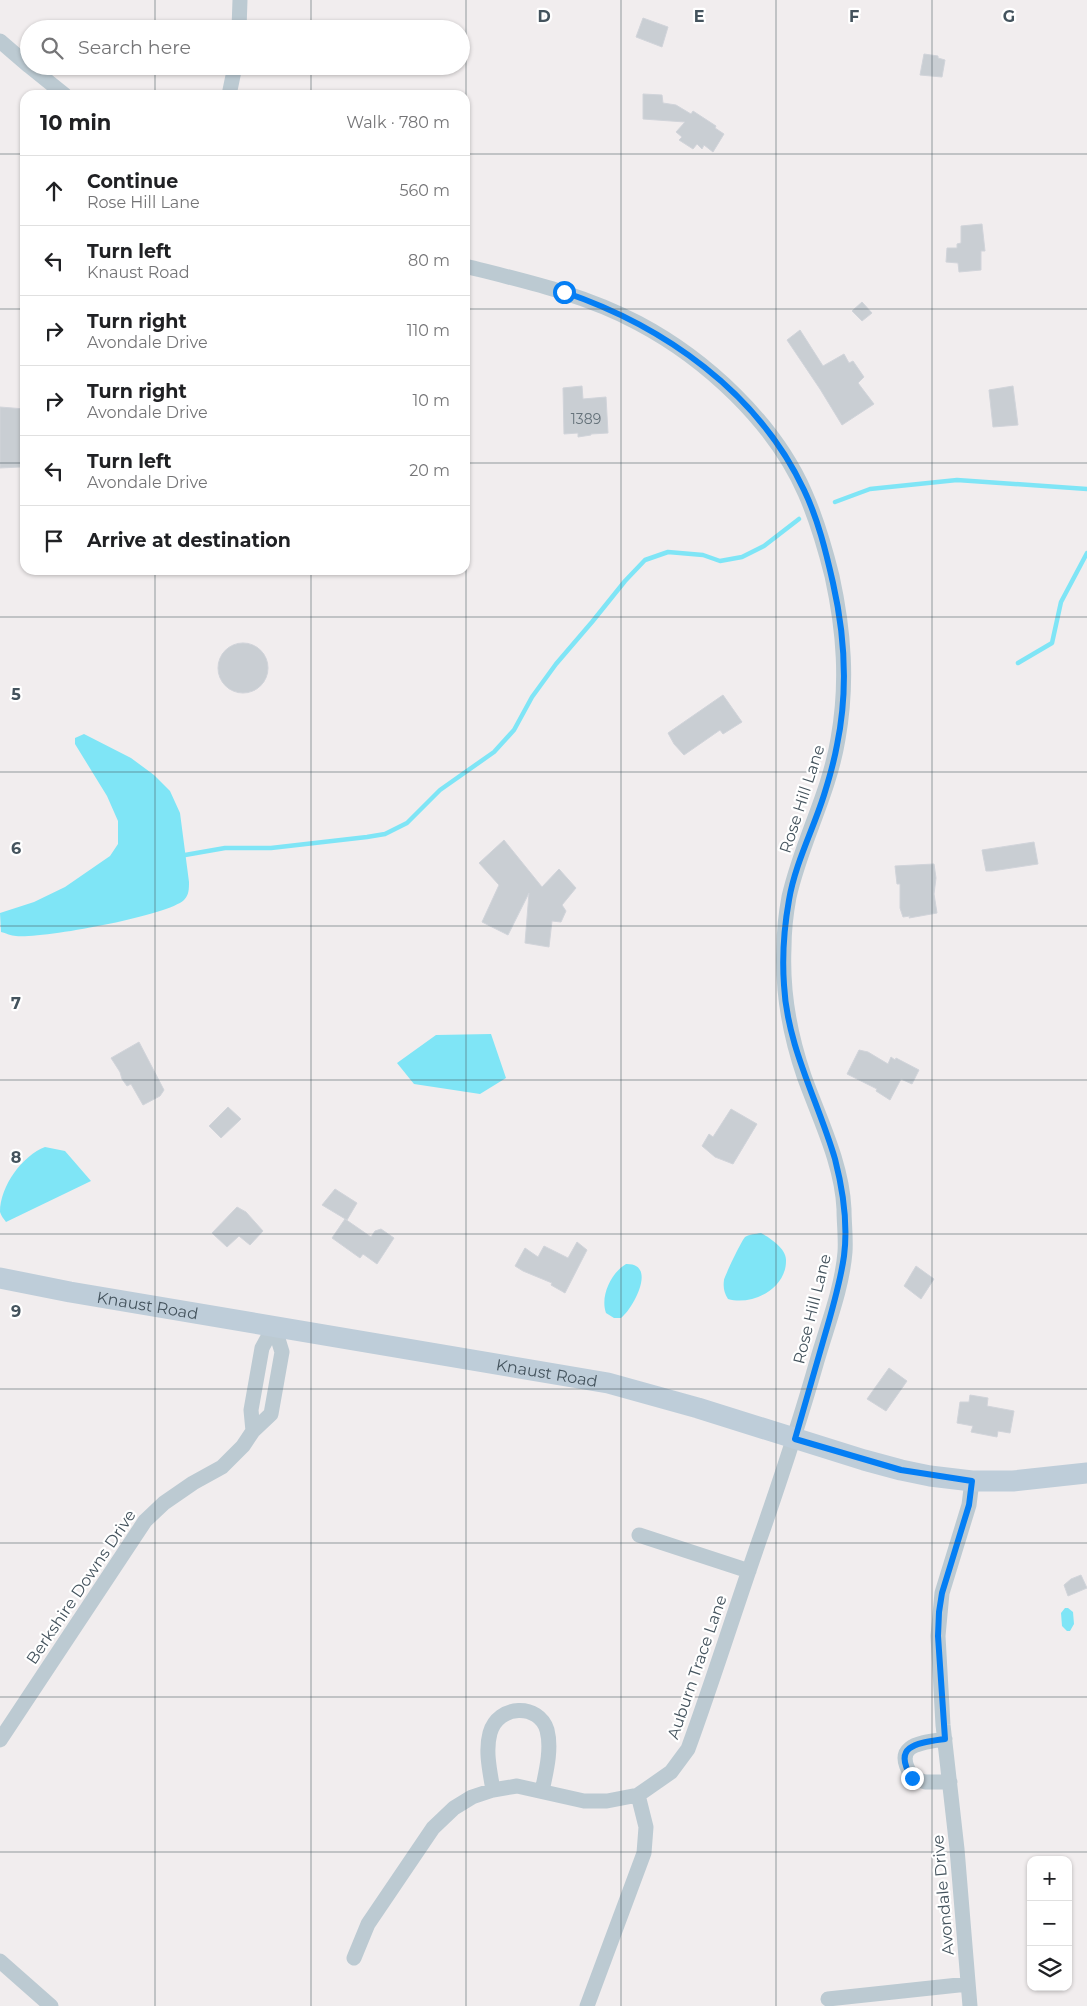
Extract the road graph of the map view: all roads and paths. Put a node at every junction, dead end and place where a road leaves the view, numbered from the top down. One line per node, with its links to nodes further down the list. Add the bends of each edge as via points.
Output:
1 (240, 0): 2 (street)
2 (239, 20)
3 (0, 41): 4 (street)
4 (20, 58)
5 (40, 75): 7 (street)
6 (233, 75): 8 (street)
7 (59, 90)
8 (230, 90)
9 (470, 267): 12 (street, Rose Hill Lane, via 532,282 593,302 638,322 688,354 721,381 754,415 780,449 804,490 826,551 844,643 844,698 838,743 824,796 789,898 784,985 802,1071 835,1159 844,1201 845,1253 836,1298)
10 (0, 1278): 11 (main road, Knaust Road)
11 (274, 1326): 12 (main road, Knaust Road, via 608,1383); 18 (street, Berkshire Downs Drive, via 282,1352 271,1414 222,1467 164,1503 145,1521)
12 (795, 1439): 14 (main road, Knaust Road, via 901,1470); 16 (street, Auburn Trace Lane)
13 (1087, 1473): 14 (main road, Knaust Road, via 1037,1480)
14 (972, 1481): 17 (street, Avondale Drive, via 969,1505 939,1612)
15 (639, 1535): 16 (street)
16 (749, 1571): 22 (street, Auburn Trace Lane, via 688,1749 671,1772)
17 (945, 1739): 19 (street, Avondale Drive); 19 (street, via 912,1746 904,1761 912,1778 925,1782)
18 (0, 1740)
19 (950, 1782): 25 (street, Avondale Drive)
20 (492, 1790): 21 (street, Auburn Trace Lane, via 517,1786); 21 (street, via 488,1752 490,1733 500,1716 516,1709 538,1718 546,1729 547,1768); 23 (street, Auburn Trace Lane, via 454,1808 433,1828 368,1924)
21 (542, 1791): 22 (street, Auburn Trace Lane, via 584,1801 607,1801)
22 (638, 1795): 28 (street, via 646,1827 644,1853)
23 (354, 1958)
24 (0, 1961): 27 (street)
25 (968, 1984): 26 (street); 29 (street, Avondale Drive)
26 (828, 1999)
27 (51, 2006)
28 (587, 2006)
29 (970, 2006)

